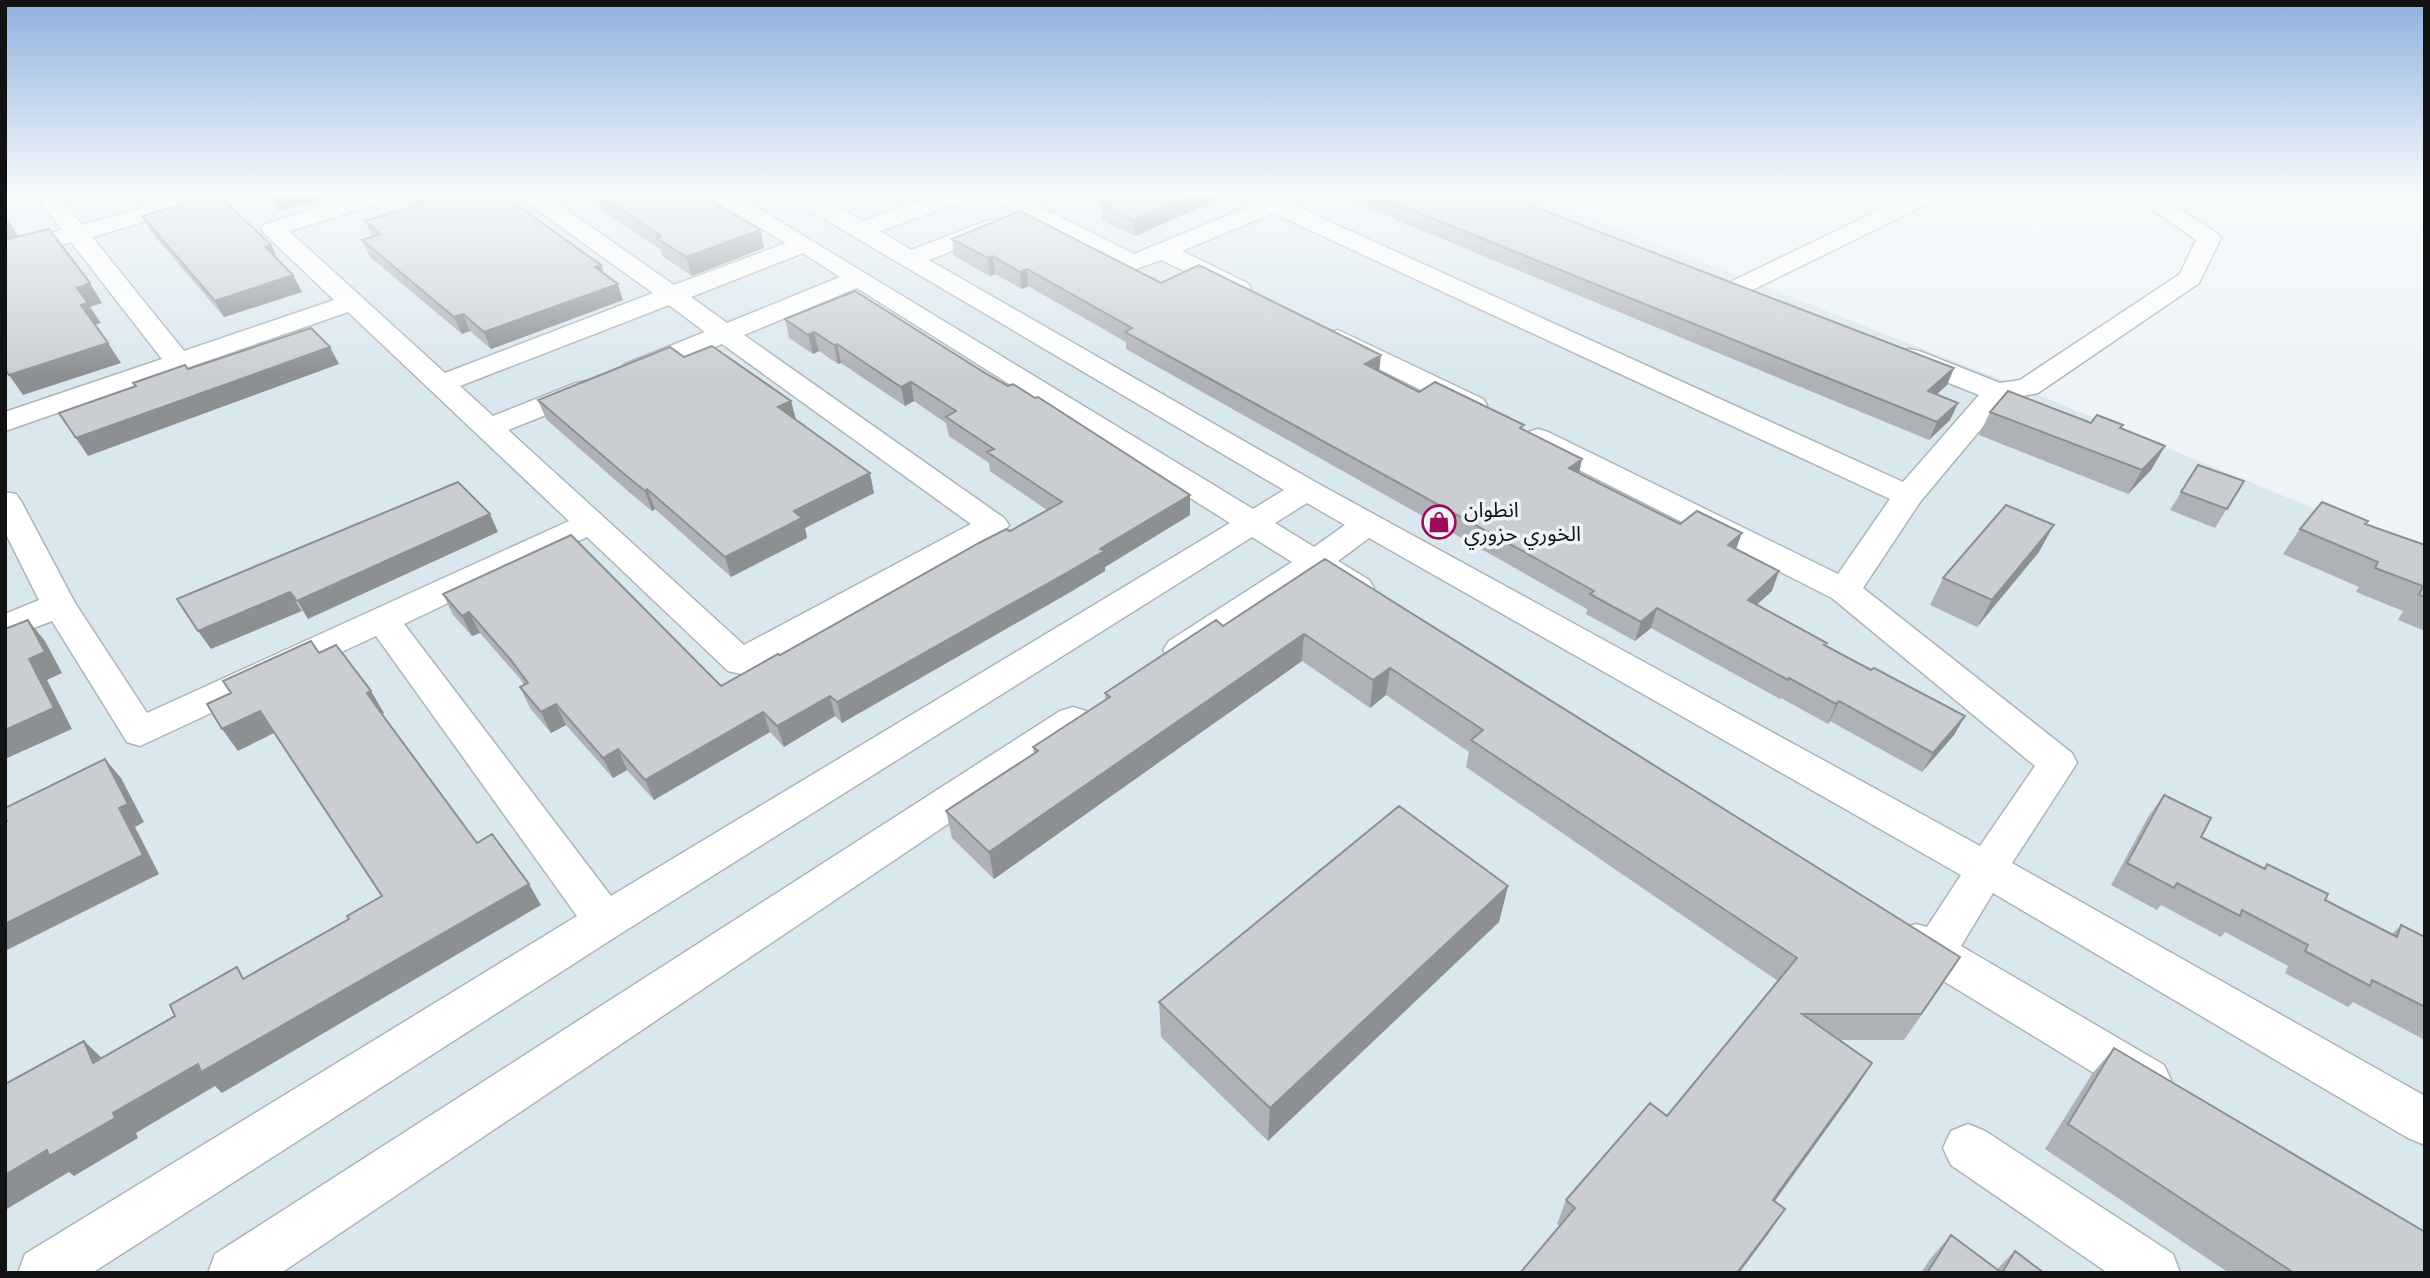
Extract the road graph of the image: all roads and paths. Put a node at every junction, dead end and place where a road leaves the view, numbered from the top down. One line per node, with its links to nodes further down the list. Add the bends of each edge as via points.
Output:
1 (94, 256): 25 (street)
2 (302, 256): 21 (street)
3 (618, 256): 18 (street)
4 (775, 256): 18 (street)
5 (823, 256): 15 (street)
6 (908, 256): 14 (street)
7 (918, 256): 14 (street)
8 (1119, 256): 9 (street, via 1133,263)
9 (1151, 256)
10 (1171, 256): 20 (street)
11 (1402, 256): 31 (street)
12 (1803, 256): 17 (street)
13 (2201, 256): 27 (street, via 2190,278 2028,387)
14 (912, 258): 30 (street)
15 (859, 278): 23 (street); 34 (street)
16 (1709, 279): 17 (street)
17 (1735, 289): 19 (street)
18 (673, 295): 23 (street); 26 (street)
19 (1760, 299)
20 (1262, 300)
21 (352, 302): 25 (street); 26 (street)
22 (1311, 325): 38 (street)
23 (726, 334): 29 (street); 33 (street, via 993,525 741,662)
24 (1885, 348): 27 (street)
25 (179, 362): 28 (street)
26 (440, 384): 29 (street)
27 (1997, 392): 31 (street)
28 (5, 422)
29 (488, 428): 33 (street)
30 (1306, 490): 34 (street); 35 (street)
31 (1908, 496): 38 (street)
32 (5, 501): 36 (street)
33 (591, 523): 41 (street)
34 (1251, 524): 37 (street); 46 (street)
35 (1368, 524): 37 (street); 45 (street)
36 (20, 558): 39 (street)
37 (1315, 562): 40 (street); 43 (street)
38 (1844, 590): 45 (street, via 2058,763)
39 (59, 605): 41 (street, via 140,732); 42 (street)
40 (1385, 607)
41 (382, 619): 46 (street)
42 (5, 626)
43 (1147, 673)
44 (1102, 703): 53 (street)
45 (1987, 868): 48 (street); 50 (street)
46 (605, 921): 52 (street)
47 (1887, 924): 48 (street)
48 (1934, 953): 49 (street)
49 (2178, 1098)
50 (2425, 1122)
51 (1968, 1148): 54 (street)
52 (44, 1273)
53 (234, 1273)
54 (2154, 1273)

